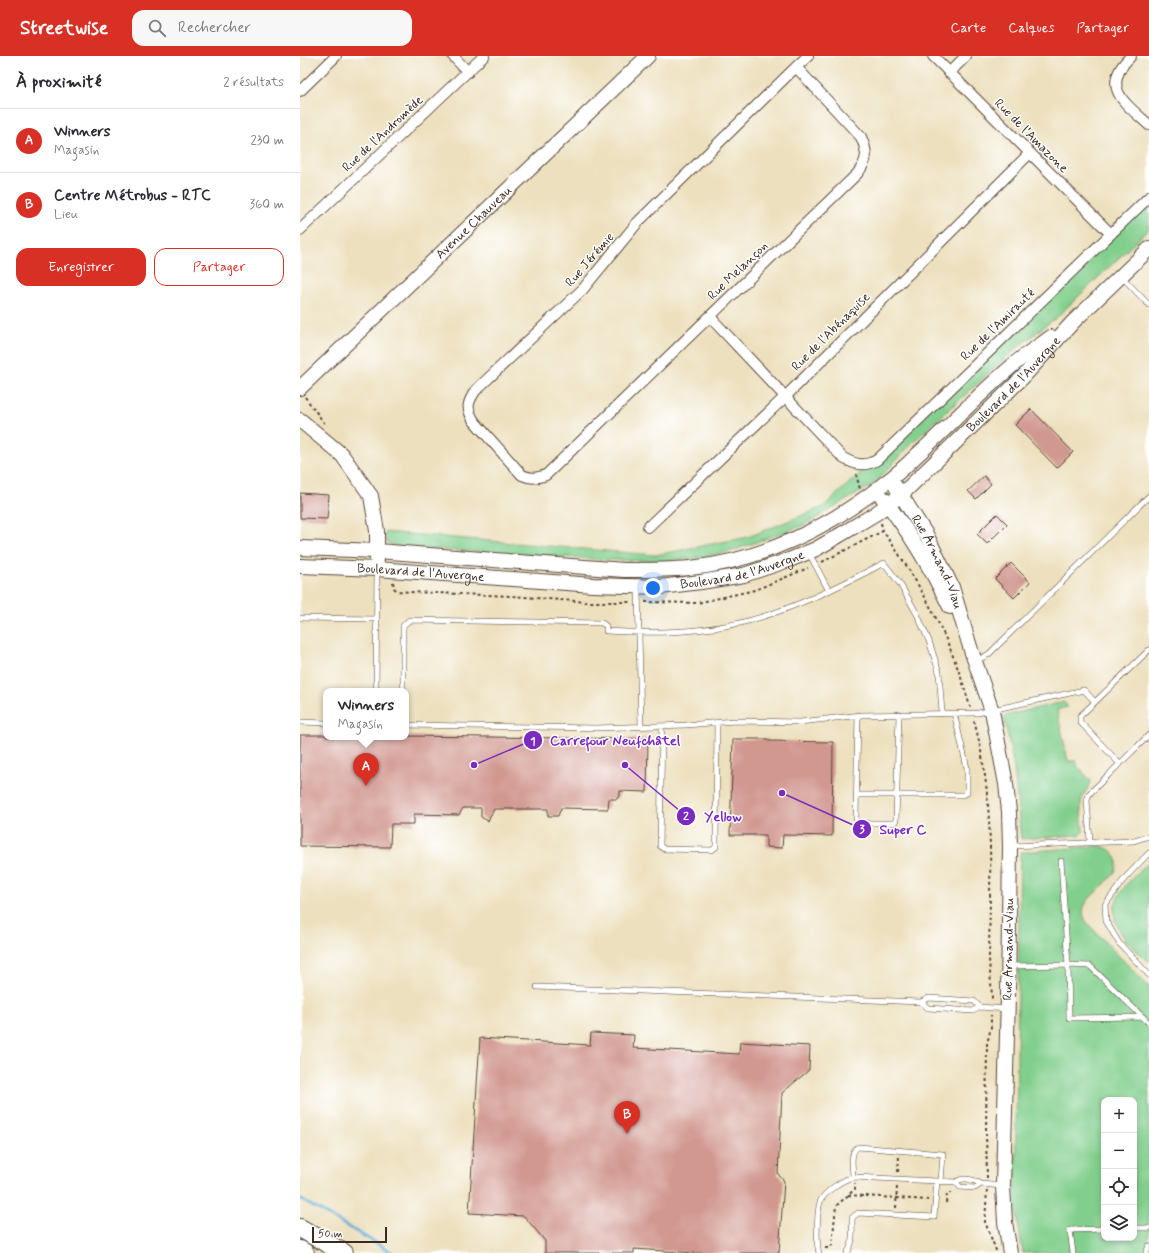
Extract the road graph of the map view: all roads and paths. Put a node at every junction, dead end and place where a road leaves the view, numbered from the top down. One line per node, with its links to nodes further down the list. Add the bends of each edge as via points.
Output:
1 (336, 56): 12 (street)
2 (452, 56): 10 (street)
3 (484, 56): 10 (street, Rue de l'Andromède)
4 (648, 56): 23 (main road, Avenue Chauveau)
5 (808, 56): 9 (street, Rue Jérémie)
6 (933, 56): 11 (street, Rue de l'Amazone)
7 (966, 56): 11 (street)
8 (1131, 56): 13 (street, via 1120,71 1116,81 1117,90 1122,101)
9 (796, 67): 21 (street, Rue Melançon, via 861,137 865,147 864,166); 27 (street, Rue Jérémie, via 638,222 583,289 471,397 468,405 474,421 522,475)
10 (468, 72): 16 (street, Rue de l'Andromède)
11 (949, 72): 14 (street, Rue de l'Amazone)
12 (300, 90)
13 (1149, 125)
14 (1030, 154): 17 (street, Rue de l'Amazone); 24 (street, Rue de l'Abénaquise)
15 (1149, 197): 17 (street, Rue de l'Amirauté)
16 (300, 230)
17 (1111, 234): 26 (street, Rue de l'Amirauté, via 877,460)
18 (1149, 249): 19 (main road, Boulevard de l'Auvergne)
19 (1121, 276): 20 (lane); 22 (main road, Boulevard de l'Auvergne)
20 (1149, 305)
21 (710, 317): 24 (street); 27 (street, Rue Melançon, via 546,475)
22 (1073, 322): 28 (main road, Boulevard de l'Auvergne, via 1013,365); 30 (main road, Boulevard de l'Auvergne, via 1023,377)
23 (300, 388)
24 (786, 396): 26 (street, via 843,458); 33 (street, Rue de l'Abénaquise)
25 (300, 420): 37 (main road, via 342,455 371,496 377,531)
26 (859, 465): 29 (path, via 857,482)
27 (538, 478)
28 (891, 479): 29 (main road, Boulevard de l'Auvergne); 30 (main road, Rue Armand-Viau)
29 (870, 491): 32 (main road, Rue Armand-Viau); 37 (main road, Boulevard de l'Auvergne, via 863,500 826,523 774,548 692,568 587,568)
30 (901, 495): 32 (main road, Boulevard de l'Auvergne); 47 (main road, Rue Armand-Viau, via 927,536 952,588)
31 (1149, 496): 47 (lane, via 989,654)
32 (888, 505): 38 (main road, Boulevard de l'Auvergne); 47 (main road, Rue Armand-Viau, via 911,535 939,585)
33 (648, 527)
34 (883, 527): 35 (path)
35 (883, 531)
36 (300, 548): 37 (main road, Boulevard de l'Auvergne)
37 (377, 551): 40 (main road)
38 (808, 552): 41 (main road, Boulevard de l'Auvergne, via 744,575 660,587); 42 (lane)
39 (300, 566): 40 (main road, Boulevard de l'Auvergne)
40 (377, 569): 41 (main road, Boulevard de l'Auvergne); 44 (lane)
41 (638, 586): 45 (lane)
42 (829, 591): 45 (lane, via 747,621 710,629); 52 (lane, via 884,563 900,584 929,641 939,672)
43 (300, 618): 44 (lane)
44 (377, 619): 48 (lane)
45 (639, 634): 49 (lane, via 606,631 606,626 602,624 409,620 403,626); 60 (lane)
46 (1149, 650): 50 (lane)
47 (973, 656): 51 (main road, Rue Armand-Viau)
48 (376, 688)
49 (403, 688)
50 (1095, 702): 51 (lane, via 1084,690); 63 (lane, via 1080,716 1080,722)
51 (992, 711): 53 (lane); 68 (main road, Rue Armand-Viau, via 1008,797)
52 (942, 713): 53 (lane); 54 (lane)
53 (954, 713): 65 (lane, via 967,768 966,792 963,795)
54 (899, 714): 55 (lane); 65 (lane)
55 (858, 715): 58 (lane, via 800,722); 64 (lane)
56 (300, 722): 57 (lane)
57 (323, 723)
58 (717, 723): 61 (lane); 61 (lane, via 716,847 712,850 664,849 660,846)
59 (409, 724): 60 (lane, via 596,728)
60 (641, 726): 61 (lane)
61 (662, 726)
62 (1149, 735): 63 (lane)
63 (1120, 764): 67 (lane, via 1089,794 1087,800)
64 (856, 794): 65 (lane); 65 (lane, via 858,823 894,823)
65 (897, 795)
66 (1149, 836): 67 (lane, via 1134,841)
67 (1090, 842): 68 (lane)
68 (1010, 846): 72 (main road, Rue Armand-Viau)
69 (1149, 853): 73 (lane, via 1125,878 1105,905 1106,921 1119,943)
70 (1061, 861): 71 (lane)
71 (1068, 965): 72 (lane); 78 (lane, via 1090,966); 78 (lane, via 1069,1018)
72 (1009, 966): 77 (main road, Rue Armand-Viau)
73 (1149, 975)
74 (537, 987): 75 (lane)
75 (921, 1002): 76 (lane, via 928,998 974,1001); 76 (lane, via 928,1008 973,1012)
76 (980, 1007): 77 (lane)
77 (1008, 1009): 87 (main road, Rue Armand-Viau)
78 (1143, 1017): 79 (lane)
79 (1149, 1023)
80 (991, 1026): 86 (path, via 987,1044)
81 (899, 1162): 82 (path)
82 (899, 1166)
83 (853, 1177): 84 (lane); 84 (lane, via 853,1153 858,1147 943,1154); 101 (lane, via 842,1181 821,1201 817,1235)
84 (939, 1182): 86 (lane, via 956,1182 960,1179 975,1180); 102 (lane, via 934,1217 856,1214 852,1218 851,1244)
85 (855, 1184): 88 (path, via 855,1189)
86 (987, 1185): 87 (lane); 103 (path, via 985,1222)
87 (1003, 1186): 104 (main road, Rue Armand-Viau, via 1004,1222)
88 (848, 1195): 90 (path); 97 (path, via 836,1206 832,1245 828,1248)
89 (896, 1195): 90 (path)
90 (896, 1200): 91 (path)
91 (928, 1200)
92 (300, 1228): 100 (highway)
93 (1137, 1228): 94 (lane)
94 (1149, 1228)
95 (1101, 1229): 105 (lane, via 1070,1230)
96 (1149, 1246): 106 (lane)
97 (823, 1247)
98 (300, 1250): 99 (highway)
99 (306, 1253)
100 (344, 1253)
101 (819, 1253)
102 (847, 1253)
103 (997, 1253)
104 (1010, 1253)
105 (1073, 1253)
106 (1146, 1253)

